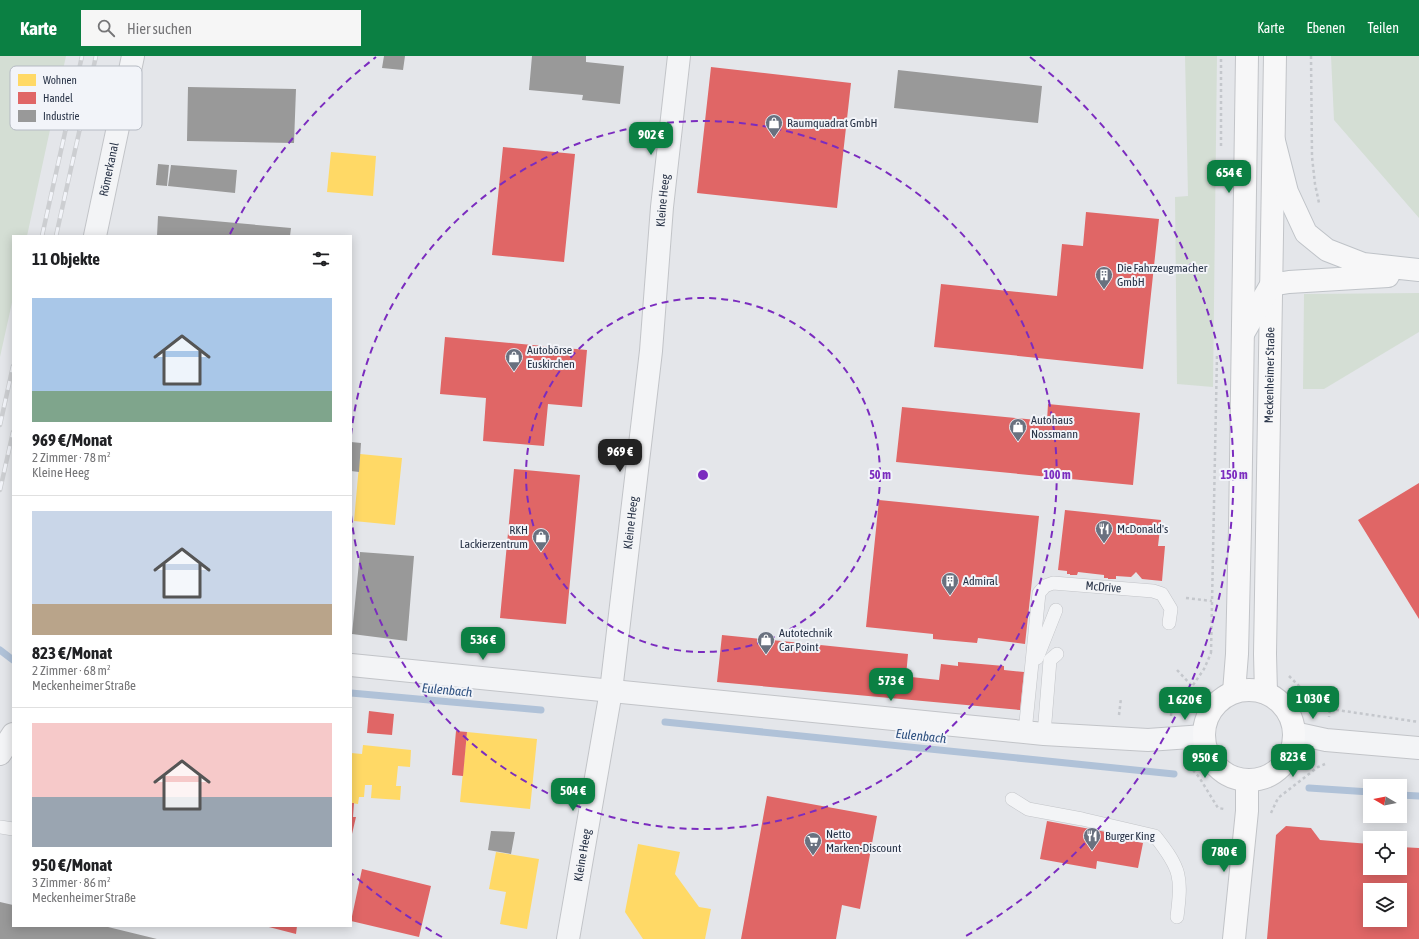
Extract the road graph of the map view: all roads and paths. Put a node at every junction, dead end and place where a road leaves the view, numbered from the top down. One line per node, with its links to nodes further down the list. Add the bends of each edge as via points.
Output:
1 (133, 56): 7 (street, Römerkanal)
2 (679, 56): 30 (street, Kleine Heeg, via 662,207 651,351)
3 (1221, 56): 10 (path)
4 (1247, 56): 16 (main road)
5 (1275, 56): 9 (main road, Meckenheimer Straße)
6 (1311, 56): 11 (path, via 1312,157 1319,212)
7 (131, 66)
8 (117, 130): 12 (street, Römerkanal)
9 (1274, 141): 11 (main road, via 1286,192); 15 (main road, Meckenheimer Straße)
10 (1220, 150)
11 (1306, 233): 13 (main road, via 1327,250 1363,264)
12 (95, 235)
13 (1419, 270)
14 (1419, 275): 15 (main road)
15 (1271, 285): 16 (main road); 25 (main road, Meckenheimer Straße)
16 (1244, 332): 24 (main road)
17 (1218, 348): 19 (path)
18 (1179, 598): 19 (path)
19 (1212, 601): 22 (path)
20 (1056, 610): 28 (lane)
21 (1169, 623): 28 (lane, McDrive, via 1171,609 1162,594 1153,591 1053,583 1045,586 1040,593)
22 (1211, 653): 24 (path); 29 (path)
23 (1057, 654): 37 (lane, via 1050,660)
24 (1237, 654): 31 (main road)
25 (1265, 654): 32 (main road, Meckenheimer Straße); 34 (path, via 1277,655 1289,677 1304,692)
26 (352, 665): 30 (street)
27 (1177, 670): 29 (path)
28 (1031, 673): 37 (lane)
29 (1192, 686): 41 (path, via 1172,700)
30 (611, 691): 37 (street); 52 (street, Kleine Heeg)
31 (1234, 692): 32 (main road, via 1250,690); 40 (main road, via 1218,702 1208,715)
32 (1266, 693): 38 (main road, via 1277,700 1289,714)
33 (1121, 698): 35 (path)
34 (1330, 709): 36 (path); 42 (path)
35 (1118, 718)
36 (1419, 722)
37 (1034, 733): 41 (street)
38 (1294, 733): 42 (street); 45 (main road, via 1288,756 1281,766 1268,776)
39 (12, 736): 44 (street)
40 (1204, 736): 41 (street); 45 (main road, via 1208,754 1219,769 1230,776)
41 (1170, 739): 47 (path, via 1169,756 1186,762 1199,777 1218,808)
42 (1326, 740): 43 (street); 48 (path, via 1325,764 1278,798)
43 (1419, 748)
44 (0, 754)
45 (1247, 780): 47 (main road)
46 (1012, 799): 51 (lane, via 1028,809 1155,836 1174,862 1179,875)
47 (1246, 811): 53 (main road)
48 (1270, 813)
49 (0, 827): 50 (lane)
50 (12, 829)
51 (1177, 917)
52 (568, 939)
53 (1234, 939)

